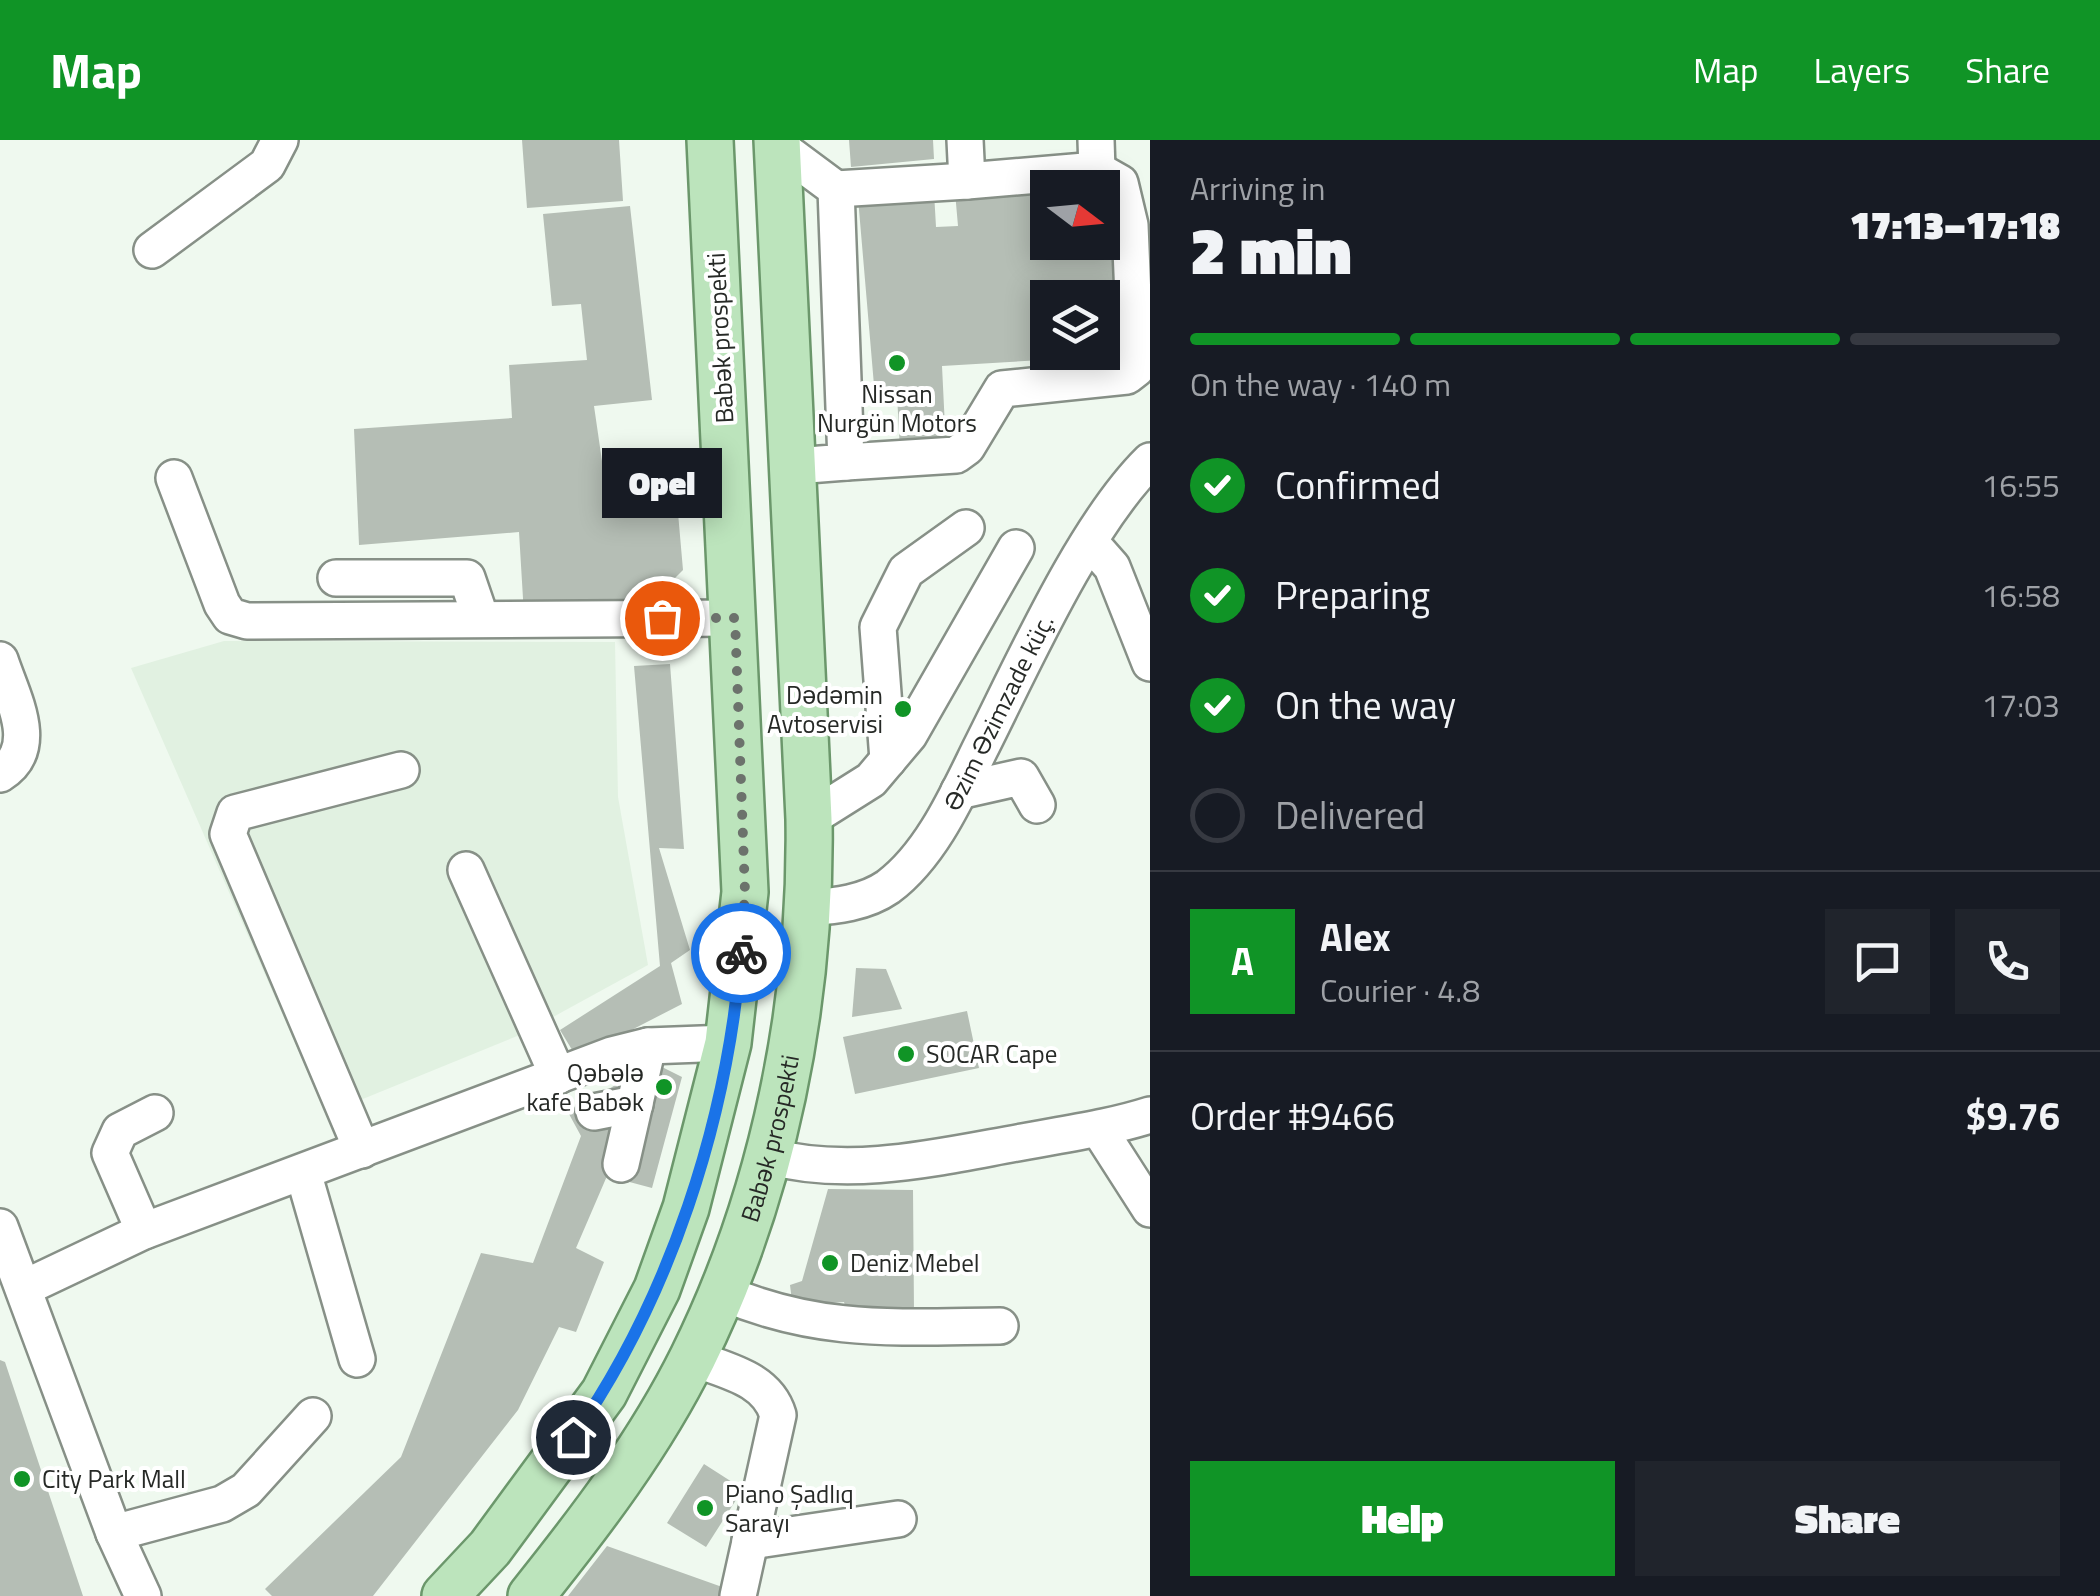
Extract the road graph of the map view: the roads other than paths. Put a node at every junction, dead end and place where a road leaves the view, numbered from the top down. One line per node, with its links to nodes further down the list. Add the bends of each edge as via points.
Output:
1 (280, 140): 8 (street, via 267,166)
2 (710, 140): 17 (main road, Babək prospekti)
3 (965, 140): 6 (street)
4 (778, 143): 7 (street); 10 (main road, Babək prospekti)
5 (1096, 155): 6 (street); 9 (street, via 1126,198 1136,369 1128,376 1002,390 968,447 956,455)
6 (967, 181): 7 (street)
7 (836, 189): 9 (street)
8 (152, 250)
9 (846, 462): 10 (street)
10 (794, 466): 26 (main road, Babək prospekti)
11 (1146, 472): 14 (street, Əzim Əzimzade küç.)
12 (174, 478): 18 (street, via 230,616)
13 (966, 528): 21 (street, via 906,571 878,627)
14 (1090, 542): 20 (street, via 1112,567); 24 (street, Əzim Əzimzade küç.)
15 (1016, 548): 21 (street, via 934,696)
16 (336, 578): 18 (street, via 468,578)
17 (735, 618): 18 (street); 29 (main road, Babək prospekti, via 745,892)
18 (481, 619)
19 (0, 660): 23 (street, via 24,735 18,757)
20 (1150, 664)
21 (888, 760): 26 (street, via 872,780)
22 (401, 770): 37 (street, via 235,813 229,823 228,834)
23 (0, 774)
24 (960, 791): 25 (street, via 1021,777); 28 (street, Əzim Əzimzade küç., via 889,886 869,898)
25 (1037, 805)
26 (808, 819): 28 (main road, Babək prospekti)
27 (466, 870): 31 (street)
28 (808, 908): 38 (main road, Babək prospekti, via 796,1012)
29 (728, 1043): 30 (street); 54 (main road, Babək prospekti, via 686,1208 657,1288 613,1376 558,1459)
30 (648, 1046): 31 (street); 32 (street)
31 (558, 1076): 37 (street)
32 (634, 1104): 33 (street); 39 (street)
33 (594, 1112)
34 (156, 1113): 43 (street, via 120,1131 110,1154)
35 (1150, 1115): 36 (street)
36 (1100, 1131): 38 (street, via 834,1169); 41 (street)
37 (362, 1150): 40 (street)
38 (767, 1156): 45 (main road, Babək prospekti)
39 (621, 1164)
40 (303, 1172): 43 (street); 48 (street)
41 (1150, 1209)
42 (0, 1227): 44 (street)
43 (144, 1230): 44 (street)
44 (24, 1288): 51 (street)
45 (721, 1292): 46 (street, via 772,1314 838,1325); 47 (main road, Babək prospekti)
46 (1000, 1326)
47 (692, 1358): 52 (street, via 760,1386 772,1398 776,1428); 55 (main road, Babək prospekti, via 608,1498)
48 (357, 1359)
49 (313, 1416): 51 (street, via 246,1490 222,1504)
50 (898, 1519): 52 (street)
51 (114, 1533): 53 (street)
52 (750, 1541): 56 (street)
53 (143, 1596)
54 (445, 1596)
55 (531, 1596)
56 (738, 1596)

